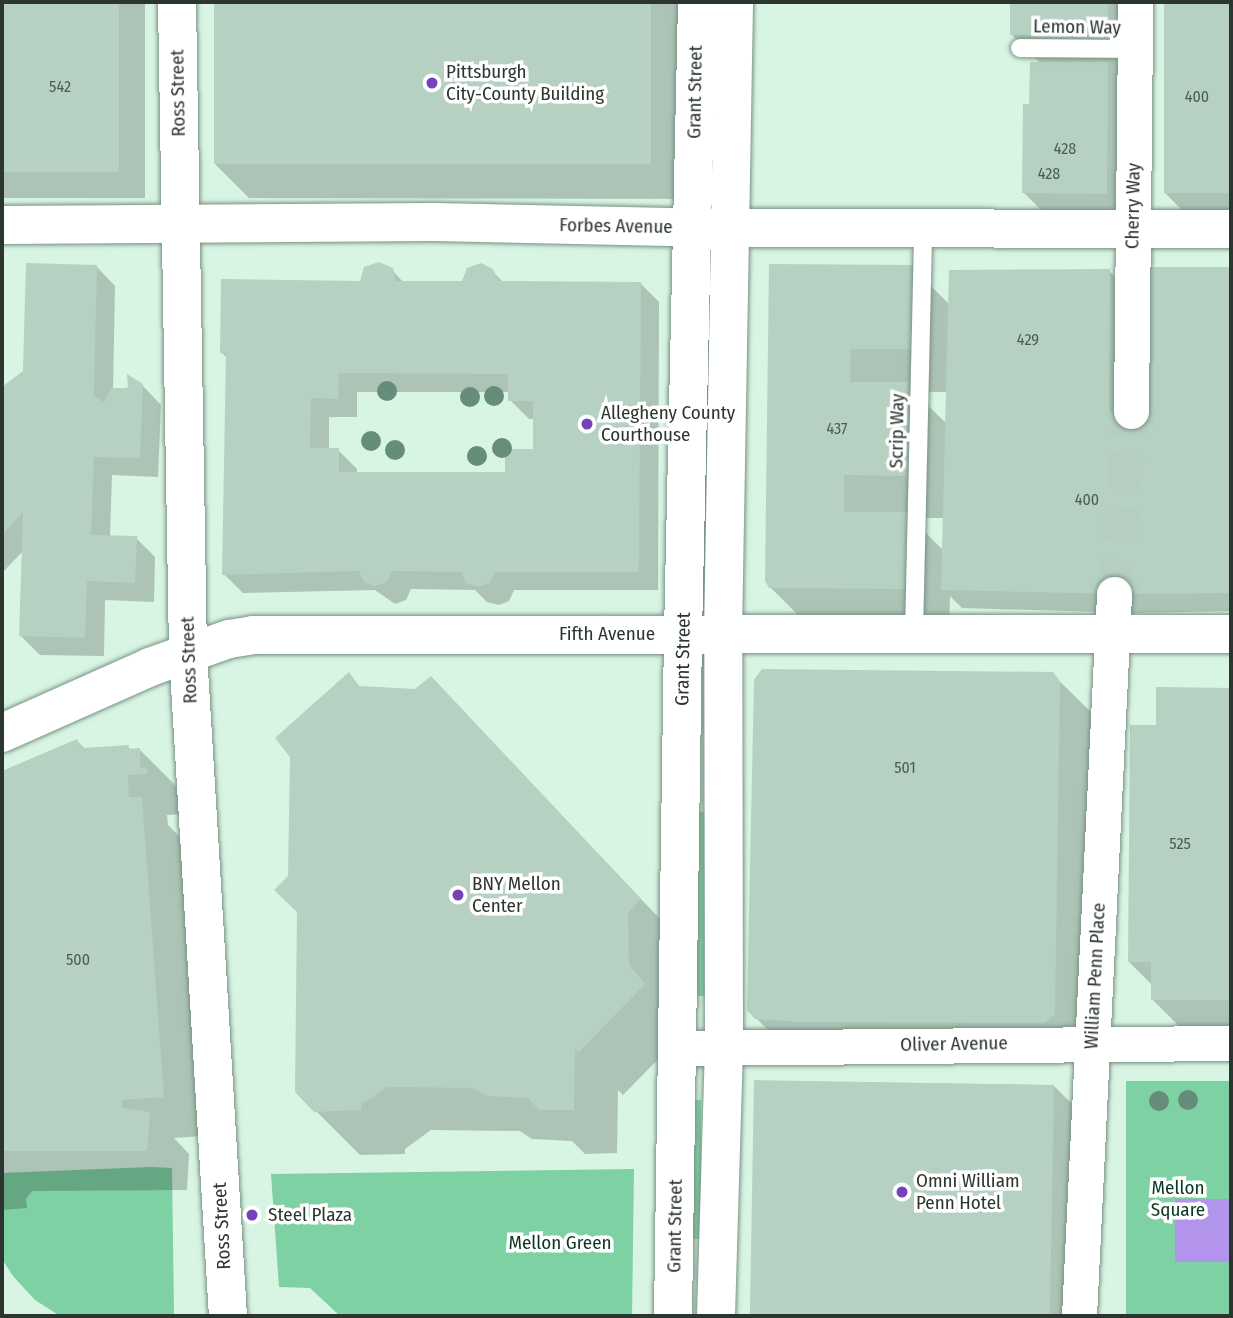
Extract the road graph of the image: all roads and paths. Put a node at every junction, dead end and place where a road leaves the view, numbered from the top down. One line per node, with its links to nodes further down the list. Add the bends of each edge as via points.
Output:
1 (177, 2): 7 (main road, Ross Street)
2 (696, 2): 9 (main road, Grant Street)
3 (734, 2): 10 (main road, Grant Street)
4 (1135, 2): 6 (street, Cherry Way)
5 (1020, 48): 6 (lane, Lemon Way)
6 (1134, 49): 12 (street, Cherry Way)
7 (180, 223): 8 (main road, Forbes Avenue); 9 (main road, Forbes Avenue); 21 (main road, Ross Street)
8 (2, 225)
9 (691, 228): 10 (main road, Forbes Avenue); 16 (main road, Grant Street)
10 (729, 228): 11 (main road, Forbes Avenue); 17 (main road, Grant Street)
11 (923, 228): 12 (main road, Forbes Avenue); 18 (lane, Scrip Way)
12 (1133, 229): 13 (main road, Forbes Avenue); 14 (street, Cherry Way)
13 (1231, 229)
14 (1131, 411)
15 (1114, 594): 20 (street)
16 (683, 634): 17 (main road, Fifth Avenue); 21 (main road, Fifth Avenue, via 253,635); 26 (main road, Grant Street)
17 (723, 634): 18 (main road, Fifth Avenue); 25 (main road, Grant Street)
18 (914, 634): 20 (main road, Fifth Avenue)
19 (1231, 634): 20 (main road, Fifth Avenue)
20 (1112, 636): 23 (street, William Penn Place)
21 (188, 653): 22 (main road, Fifth Avenue); 27 (main road, Ross Street)
22 (2, 733)
23 (1092, 1042): 24 (street, Oliver Avenue); 25 (street, Oliver Avenue); 30 (street, William Penn Place)
24 (1231, 1042)
25 (724, 1047): 26 (street, Oliver Avenue); 29 (main road, Grant Street)
26 (678, 1048): 28 (main road, Grant Street)
27 (228, 1316)
28 (673, 1316)
29 (716, 1316)
30 (1079, 1316)

